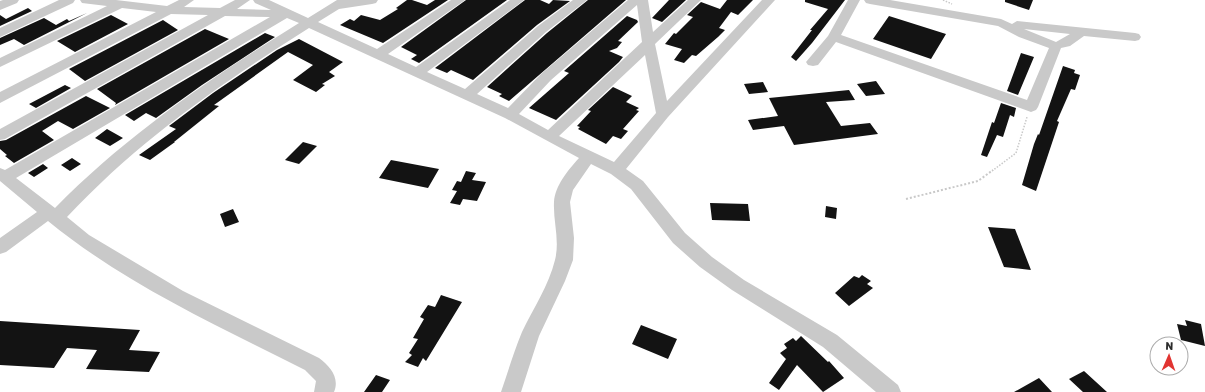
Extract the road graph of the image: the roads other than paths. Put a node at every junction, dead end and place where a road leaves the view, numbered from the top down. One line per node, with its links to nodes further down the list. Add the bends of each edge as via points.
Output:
1 (13, 0): 20 (street)
2 (69, 0): 27 (street)
3 (86, 0): 17 (street)
4 (188, 0): 21 (street)
5 (244, 0): 22 (street)
6 (259, 0): 23 (street)
7 (372, 0): 18 (street)
8 (460, 0): 32 (street)
9 (518, 0): 35 (street)
10 (581, 0): 36 (street)
11 (635, 0): 38 (street, via 546,77)
12 (642, 0): 30 (street)
13 (695, 0): 30 (street)
14 (769, 0): 39 (street)
15 (854, 0): 29 (street)
16 (870, 0): 19 (street)
17 (124, 2): 21 (street); 34 (street)
18 (340, 3): 24 (street)
19 (904, 3): 25 (street)
20 (0, 6)
21 (169, 10): 22 (street); 37 (street)
22 (220, 12): 23 (street); 40 (street)
23 (286, 13): 24 (street); 44 (street)
24 (308, 22): 32 (street); 45 (street, via 176,111 113,160)
25 (1001, 23): 26 (street); 31 (street)
26 (1081, 32): 28 (street); 31 (street)
27 (0, 33)
28 (1135, 36)
29 (834, 37): 31 (street, via 1031,107); 33 (street)
30 (649, 44): 39 (street); 41 (street)
31 (1056, 46)
32 (377, 55): 35 (street)
33 (814, 62)
34 (0, 63)
35 (417, 72): 36 (street)
36 (467, 95): 38 (street)
37 (0, 98)
38 (510, 114): 41 (street)
39 (663, 114): 43 (street)
40 (0, 135)
41 (549, 137): 42 (street)
42 (588, 158): 43 (street); 48 (street, via 565,189 562,202 566,238 564,260 530,336)
43 (616, 170): 49 (street, via 637,185 679,238 706,262 738,285 830,341)
44 (2, 176): 45 (street)
45 (52, 215): 46 (street); 47 (street, via 83,240 177,296 312,364 321,370 326,378)
46 (0, 247)
47 (324, 392)
48 (511, 392)
49 (891, 392)

